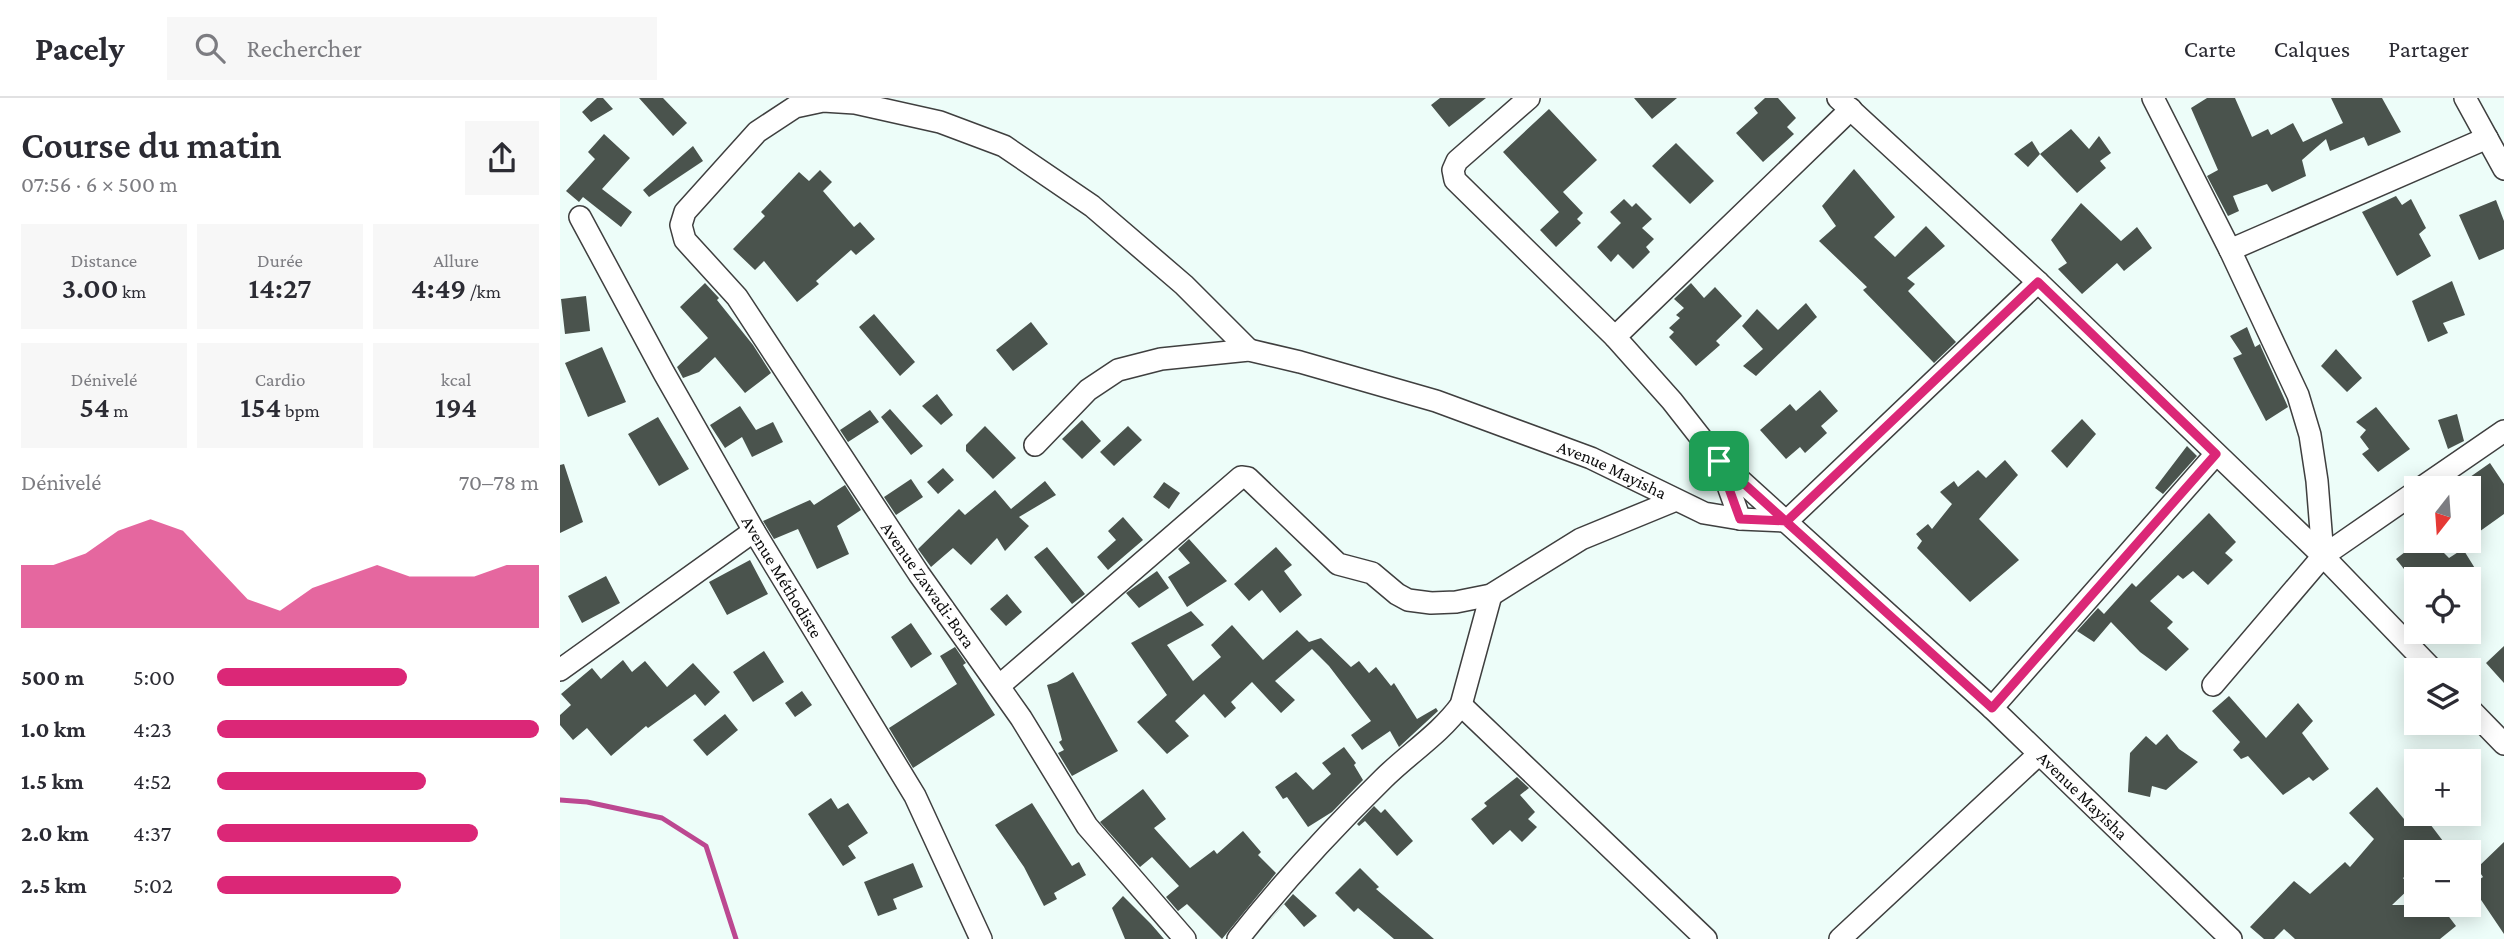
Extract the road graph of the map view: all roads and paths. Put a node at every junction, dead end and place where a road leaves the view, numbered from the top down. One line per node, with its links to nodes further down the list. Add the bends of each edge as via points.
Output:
1 (1529, 98): 10 (street, via 1457,161 1455,180)
2 (2153, 98): 8 (street)
3 (2465, 98): 5 (street)
4 (1845, 104): 9 (street); 10 (street)
5 (2494, 142): 6 (street); 8 (street)
6 (2504, 169)
7 (580, 217): 21 (street, Avenue Méthodiste)
8 (2230, 250): 22 (street, via 2302,406 2317,481)
9 (2038, 282): 14 (street); 20 (street)
10 (1615, 337): 15 (street)
11 (1249, 350): 13 (street, Avenue Mayisha, via 1161,359 1118,370 1088,390); 17 (street, Avenue Mayisha, via 1436,401 1591,458); 27 (street, Avenue Zawadi-Bora, via 1184,285 1092,206 1004,146 940,122 855,103 824,101 795,107 757,132 685,212 681,225 685,240 737,297 919,574)
12 (2504, 431): 16 (street)
13 (1035, 445)
14 (2216, 454): 22 (street); 29 (street)
15 (1719, 461): 19 (street); 20 (street)
16 (2439, 476)
17 (1676, 500): 19 (street, Avenue Mayisha, via 1704,513); 23 (street, via 1581,539)
18 (2404, 500): 22 (street)
19 (1740, 519): 20 (street, Avenue Mayisha)
20 (1787, 521): 29 (street, Avenue Mayisha)
21 (754, 531): 25 (street); 33 (street, Avenue Méthodiste, via 915,796)
22 (2323, 556): 24 (street); 26 (street)
23 (1491, 595): 27 (street, via 1444,603 1408,600 1372,573 1345,568 1330,559 1248,478 1241,477); 28 (street)
24 (2421, 658)
25 (560, 670)
26 (2213, 685)
27 (999, 686): 34 (street, Avenue Zawadi-Bora, via 1087,826)
28 (1461, 705): 35 (street, via 1283,881); 36 (street)
29 (1992, 708): 32 (street, Avenue Mayisha)
30 (2481, 720): 31 (street)
31 (2504, 744)
32 (2039, 754): 37 (street); 38 (street, Avenue Mayisha)
33 (981, 939)
34 (1185, 939)
35 (1238, 939)
36 (1706, 939)
37 (1840, 939)
38 (2231, 939)

